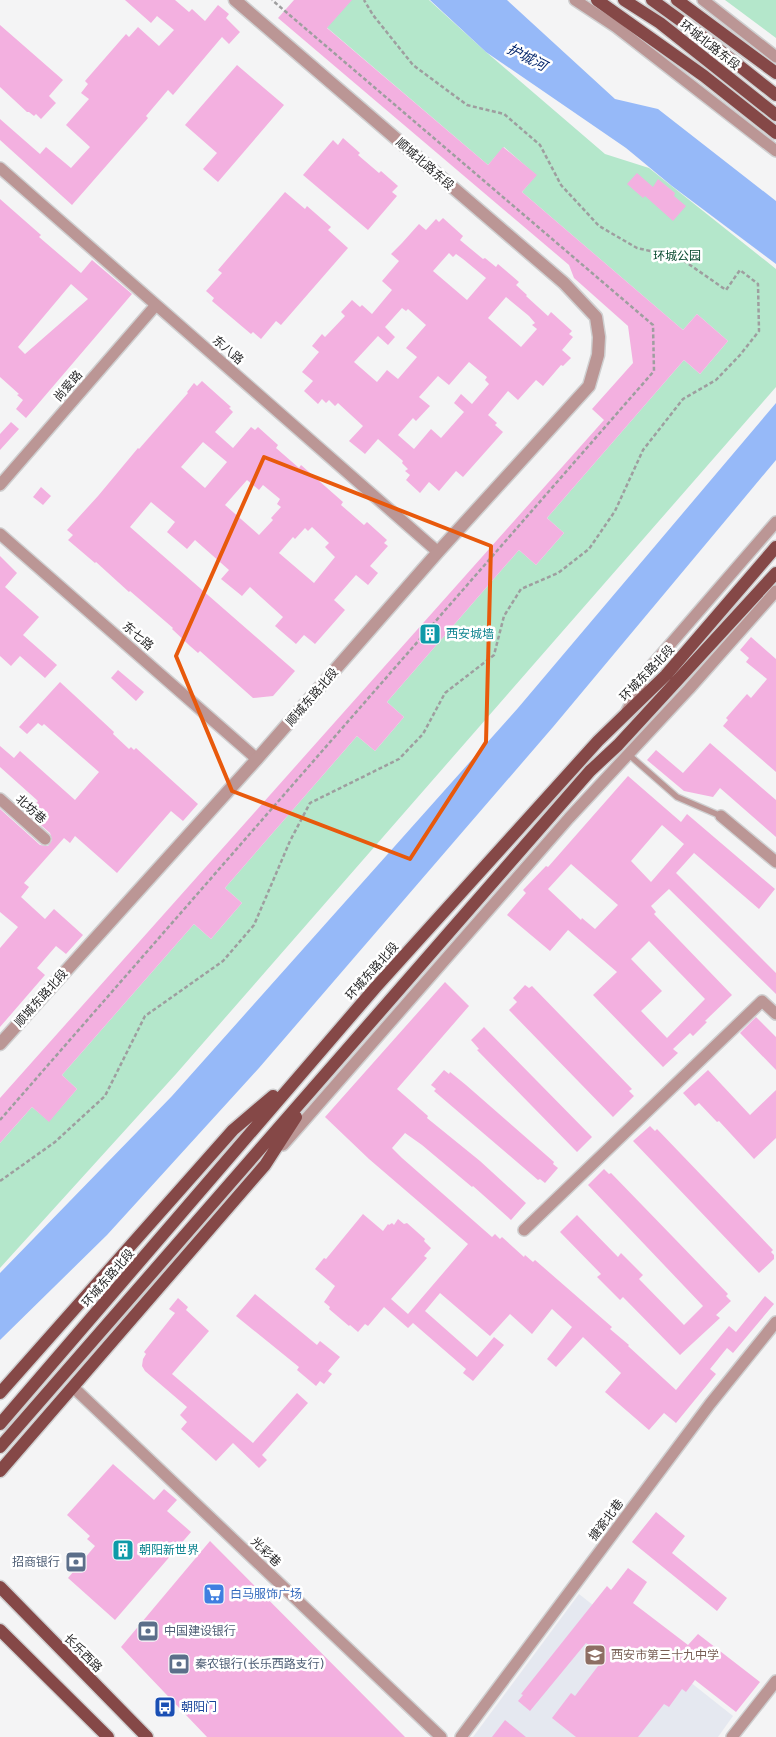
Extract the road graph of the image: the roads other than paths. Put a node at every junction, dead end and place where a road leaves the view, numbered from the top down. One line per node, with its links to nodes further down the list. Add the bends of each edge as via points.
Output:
1 (235, 0): 16 (street, 顺城北路东段, via 564,283 596,317)
2 (597, 0): 12 (main road, via 704,76)
3 (624, 0): 11 (main road, 环城北路东段, via 660,24)
4 (652, 0): 10 (main road, 环城北路东段)
5 (676, 0): 9 (main road)
6 (703, 0): 8 (street)
7 (577, 1): 13 (street, via 616,27)
8 (776, 57)
9 (776, 72)
10 (776, 94)
11 (776, 115)
12 (776, 133)
13 (776, 151)
14 (0, 168): 15 (street, 东八路)
15 (156, 305): 17 (street, 尚爱路); 21 (street, 东八路)
16 (599, 337): 21 (street, 顺城东路北段, via 598,355 589,386)
17 (0, 485)
18 (776, 522): 25 (street, via 648,670)
19 (0, 534): 28 (street, 东七路)
20 (776, 547): 25 (main road, 环城东路北段, via 666,675)
21 (438, 552): 28 (street, 顺城东路北段)
22 (776, 573): 23 (main road)
23 (770, 589): 24 (street); 26 (main road)
24 (689, 689): 26 (street); 27 (street)
25 (625, 715): 35 (main road, 环城东路北段)
26 (644, 716): 36 (main road, via 590,771)
27 (628, 754): 30 (lane, via 677,797); 37 (street)
28 (257, 759): 34 (street, 顺城东路北段)
29 (0, 800): 31 (street, 北坊巷)
30 (721, 816): 32 (street)
31 (45, 839)
32 (776, 862)
33 (776, 1014): 38 (street, via 762,1001)
34 (0, 1044)
35 (302, 1072): 41 (main road, via 233,1130); 42 (main road, 环城东路北段)
36 (318, 1083): 37 (main road); 43 (main road)
37 (265, 1165): 40 (main road)
38 (524, 1230)
39 (776, 1322): 51 (street, 搪瓷北巷, via 710,1404)
40 (73, 1387): 44 (main road); 50 (street, 光彩巷)
41 (0, 1393)
42 (0, 1424)
43 (0, 1447)
44 (0, 1471)
45 (0, 1588): 49 (main road, 长乐西路)
46 (0, 1630): 48 (main road)
47 (776, 1681): 52 (street)
48 (108, 1737)
49 (147, 1737)
50 (440, 1737)
51 (461, 1737)
52 (732, 1737)

